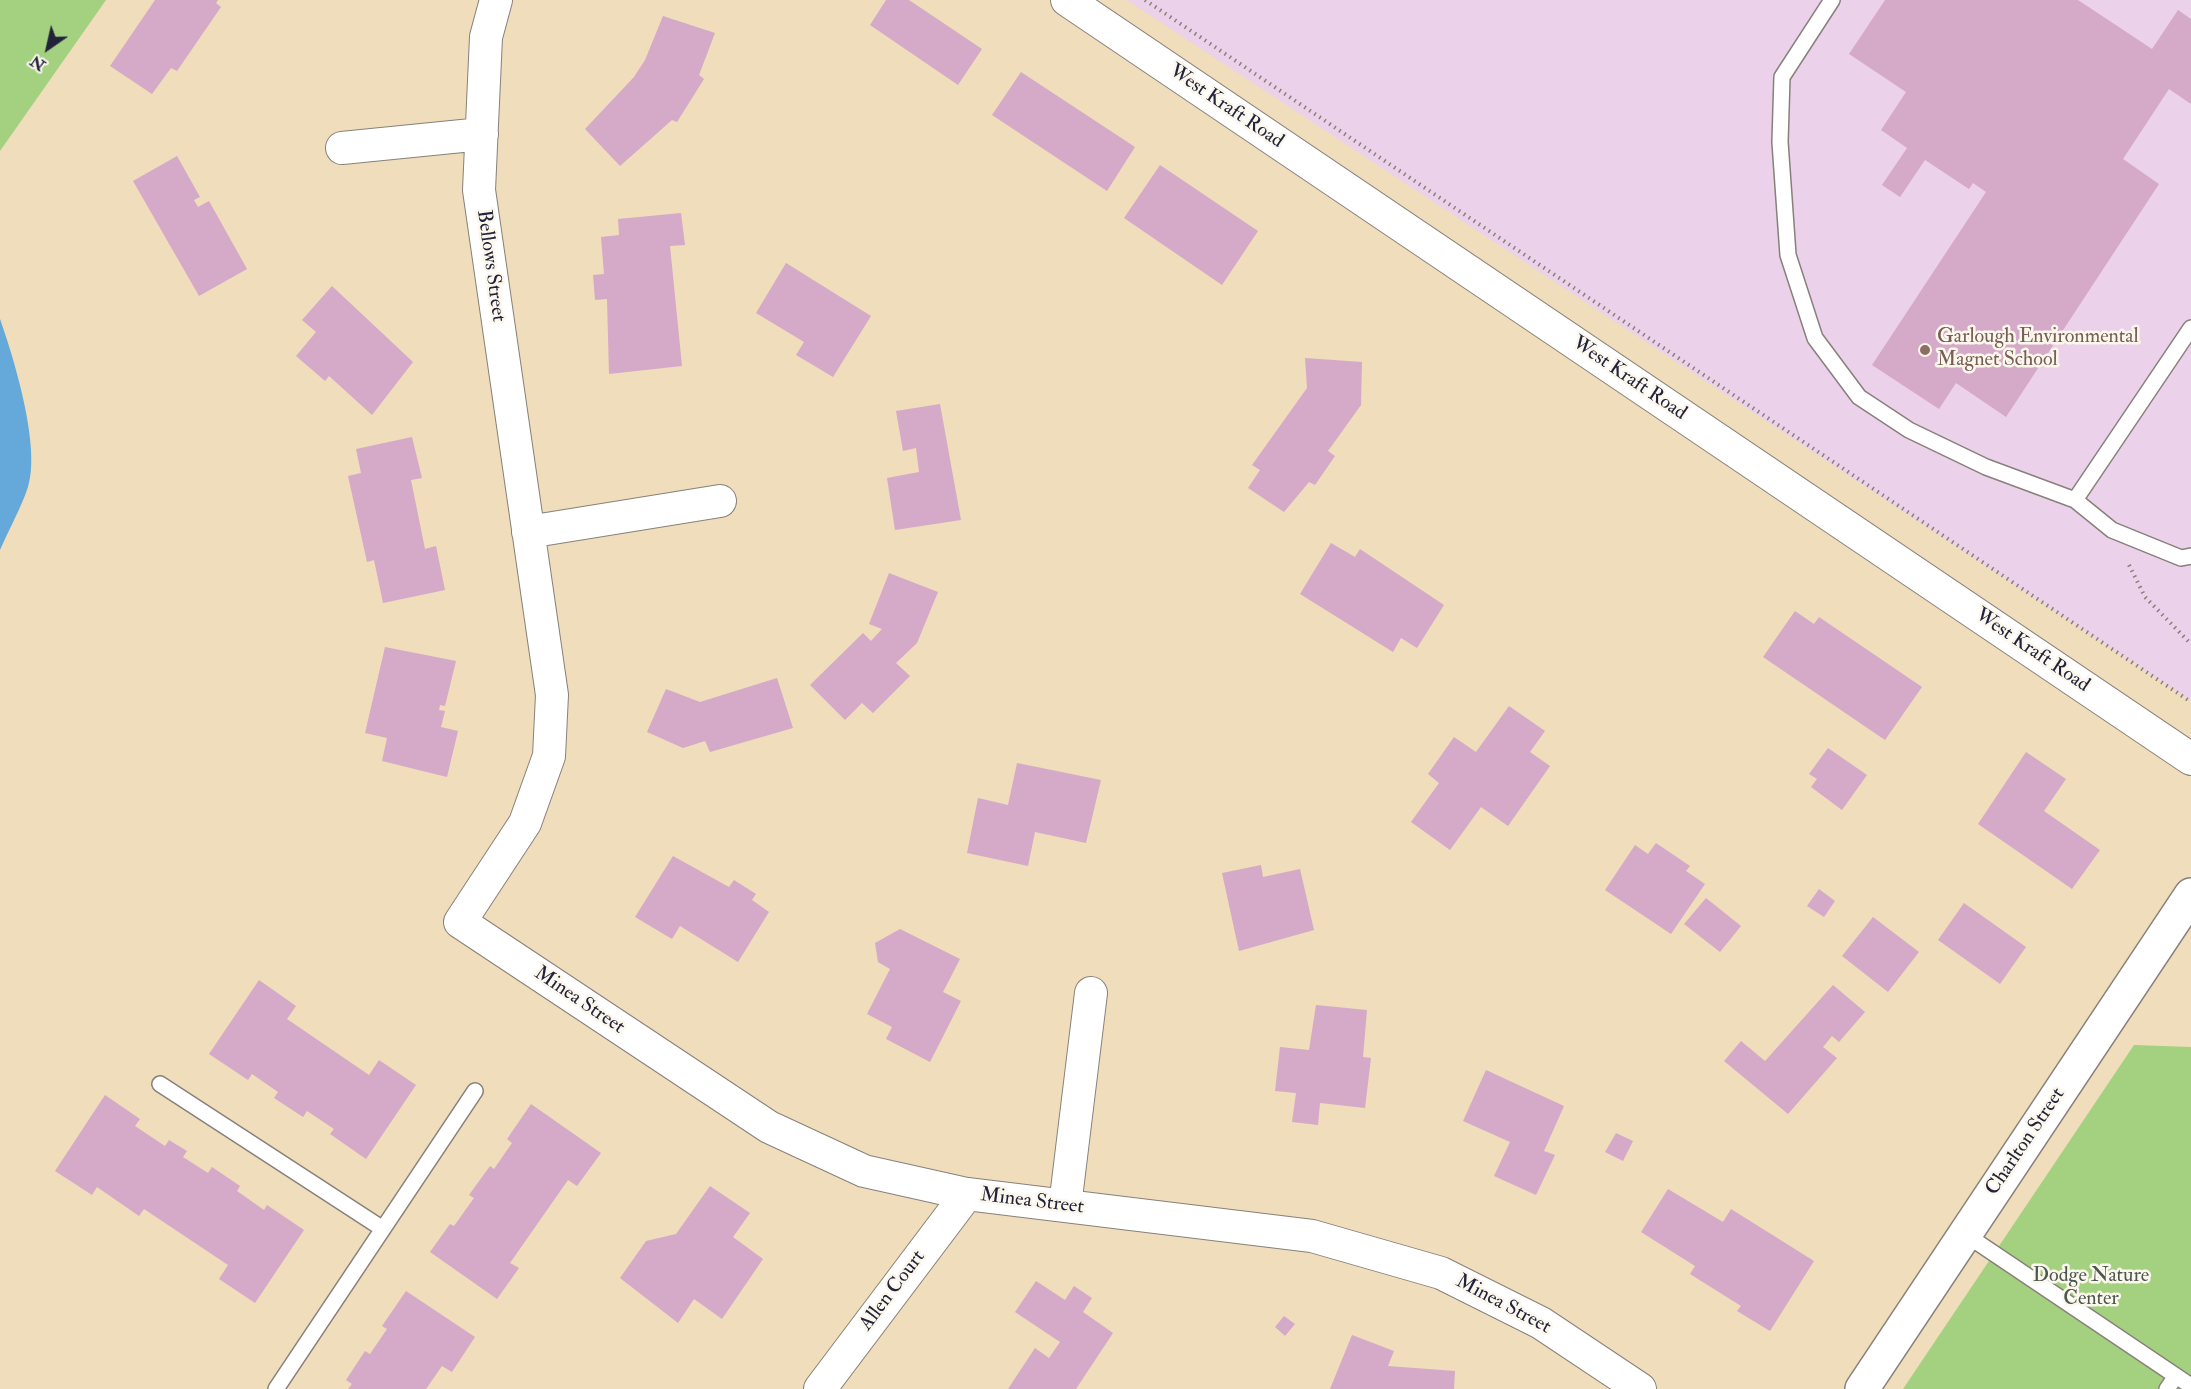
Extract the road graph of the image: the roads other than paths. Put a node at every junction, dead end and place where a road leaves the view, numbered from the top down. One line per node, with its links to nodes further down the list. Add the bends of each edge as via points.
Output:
1 (496, 0): 4 (street, Bellows Street, via 486,37)
2 (1067, 0): 11 (street, West Kraft Road)
3 (1832, 0): 7 (lane, via 1782,77 1780,142 1788,255 1815,338 1859,397 1909,430 1986,467)
4 (482, 134): 5 (street); 9 (street, Bellows Street, via 480,190)
5 (342, 148)
6 (2191, 328): 7 (lane)
7 (2075, 500): 10 (lane, via 2112,530 2181,558)
8 (720, 501): 9 (street)
9 (528, 532): 13 (street, Bellows Street, via 552,694 549,756 525,823)
10 (2191, 556)
11 (2191, 759)
12 (2185, 916): 20 (street, Charlton Street)
13 (460, 922): 17 (street, Minea Street, via 769,1127 864,1171)
14 (1091, 993): 18 (street)
15 (160, 1084): 19 (lane)
16 (475, 1091): 19 (lane)
17 (967, 1194): 18 (street, Minea Street); 24 (street, Allen Court)
18 (1065, 1206): 25 (street, Minea Street, via 1312,1236 1441,1273 1541,1323)
19 (383, 1229): 23 (lane)
20 (1965, 1234): 21 (lane); 26 (street, Charlton Street)
21 (2172, 1383): 22 (lane)
22 (2191, 1386)
23 (276, 1389)
24 (820, 1389)
25 (1640, 1389)
26 (1862, 1389)

